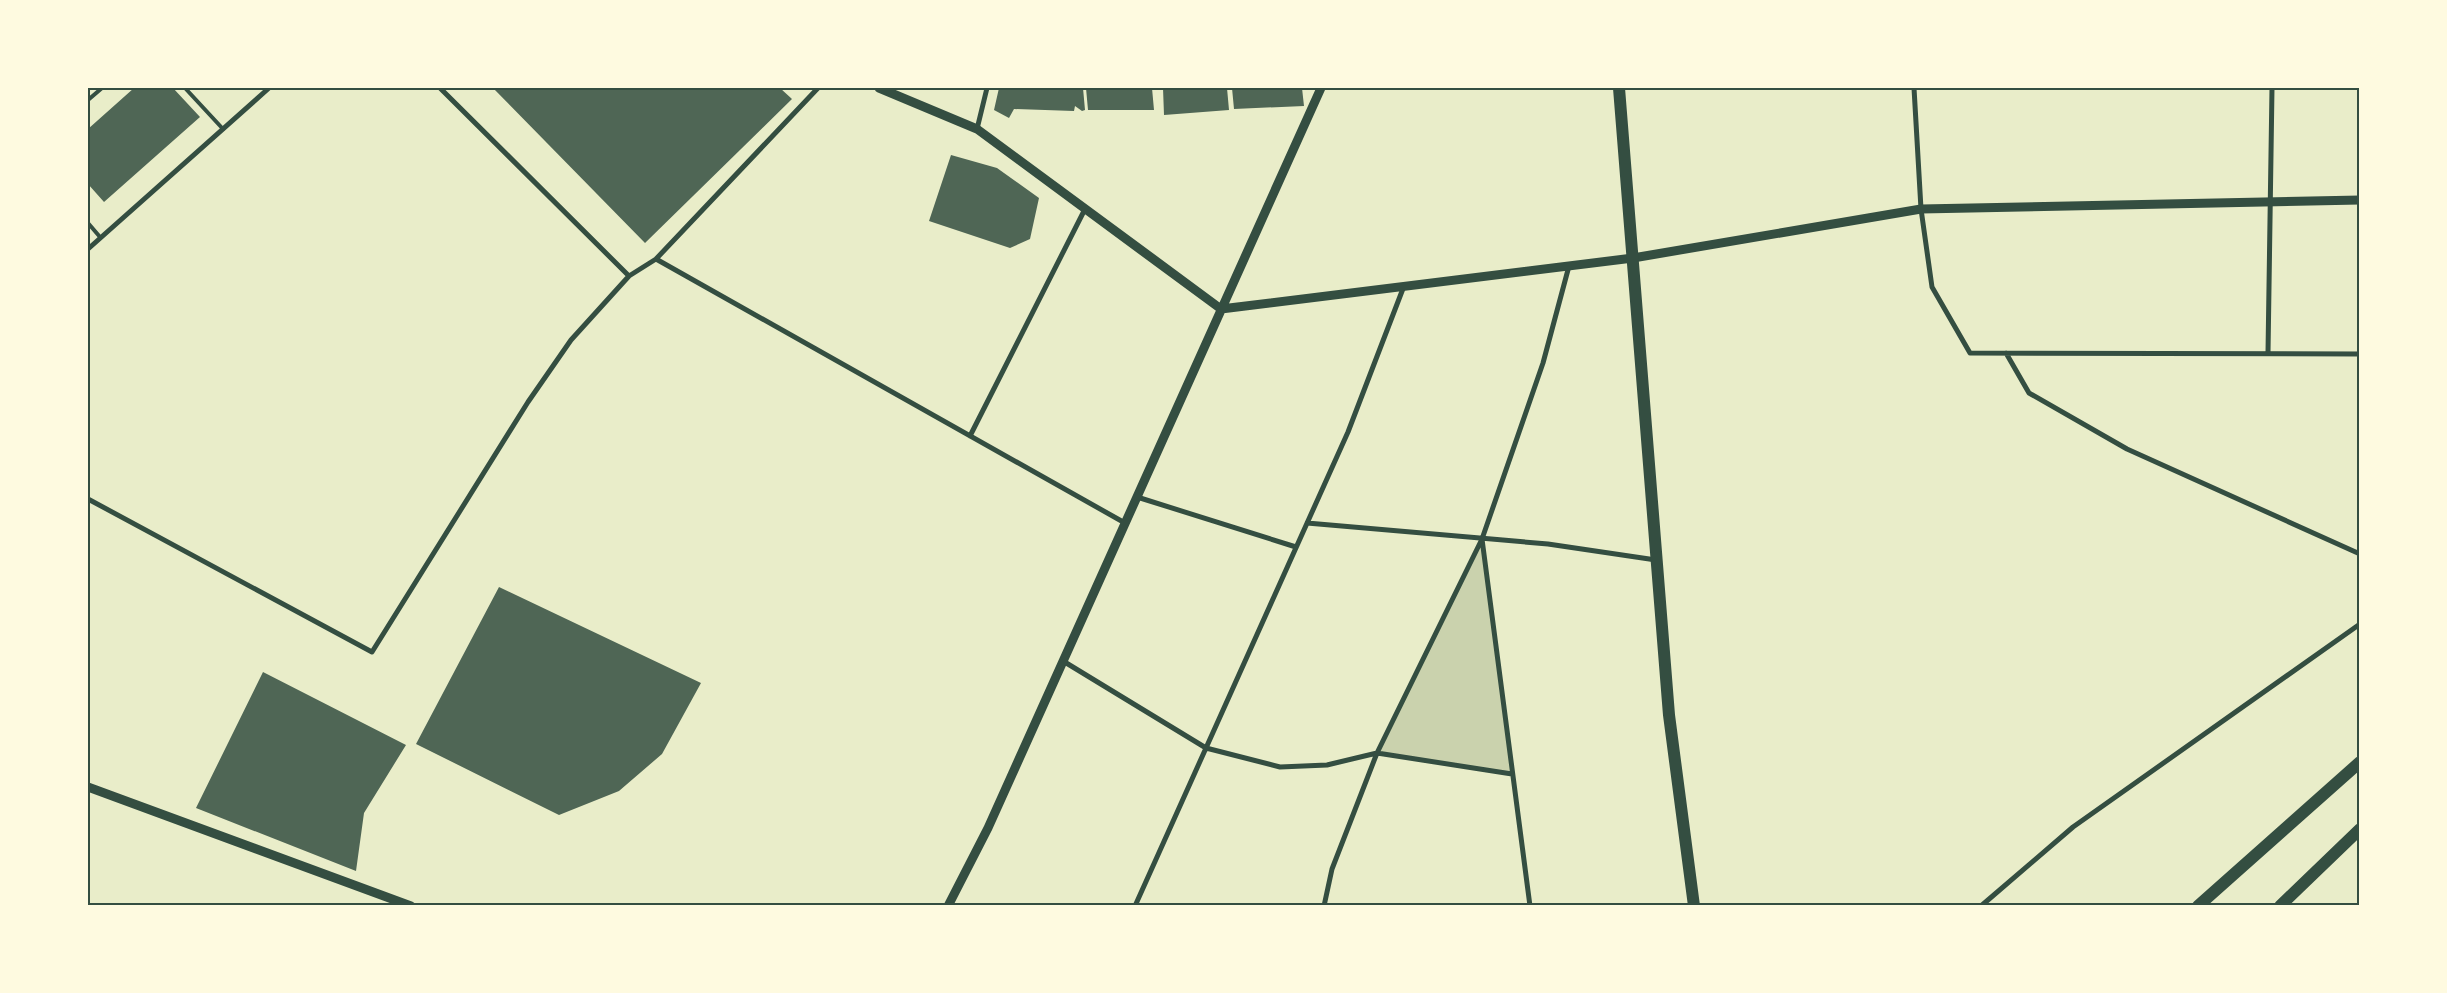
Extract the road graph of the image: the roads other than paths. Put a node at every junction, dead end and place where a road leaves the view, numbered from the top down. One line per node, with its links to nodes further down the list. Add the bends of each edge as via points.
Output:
1 (102, 88): 12 (lane)
2 (185, 88): 13 (lane)
3 (269, 88): 13 (street)
4 (440, 88): 25 (street)
5 (818, 88): 23 (street)
6 (879, 88): 14 (street)
7 (987, 88): 14 (street)
8 (1321, 88): 27 (street)
9 (1620, 88): 22 (main road)
10 (1914, 88): 18 (street)
11 (2272, 88): 15 (street)
12 (88, 100)
13 (223, 128): 20 (street)
14 (977, 129): 17 (street)
15 (2270, 200): 16 (street); 18 (street); 29 (street)
16 (2360, 200)
17 (1086, 209): 27 (street); 31 (street)
18 (1921, 209): 22 (street); 28 (street, via 1932,287 1970,353)
19 (88, 223): 20 (lane)
20 (100, 237): 21 (street)
21 (88, 249)
22 (1633, 258): 24 (street); 39 (main road)
23 (656, 259): 25 (street); 31 (street)
24 (1569, 266): 26 (street); 36 (street, via 1542,363)
25 (629, 276): 33 (street, via 571,340 534,394 372,652)
26 (1404, 286): 27 (street); 35 (street, via 1348,432)
27 (1221, 309): 32 (street)
28 (2006, 353): 29 (street); 38 (street, via 2029,393 2127,449)
29 (2268, 353): 30 (street)
30 (2360, 354)
31 (970, 436): 34 (street)
32 (1136, 497): 34 (street); 37 (street)
33 (88, 500)
34 (1125, 523): 41 (street)
35 (1307, 523): 36 (street); 37 (street)
36 (1482, 539): 39 (street, via 1548,544); 43 (street); 45 (street)
37 (1296, 547): 42 (street)
38 (2360, 554)
39 (1656, 560): 53 (main road, via 1669,715)
40 (2360, 624): 54 (street, via 2073,827)
41 (1063, 661): 42 (street); 49 (street, via 988,828)
42 (1206, 748): 43 (street, via 1280,767 1327,766); 50 (street)
43 (1378, 753): 45 (street); 51 (street, via 1332,869)
44 (2360, 762): 55 (main road)
45 (1512, 774): 52 (street)
46 (88, 787): 48 (street)
47 (2360, 829): 56 (main road)
48 (411, 906)
49 (948, 906)
50 (1135, 906)
51 (1324, 906)
52 (1530, 906)
53 (1694, 906)
54 (1980, 906)
55 (2198, 906)
56 (2280, 906)

